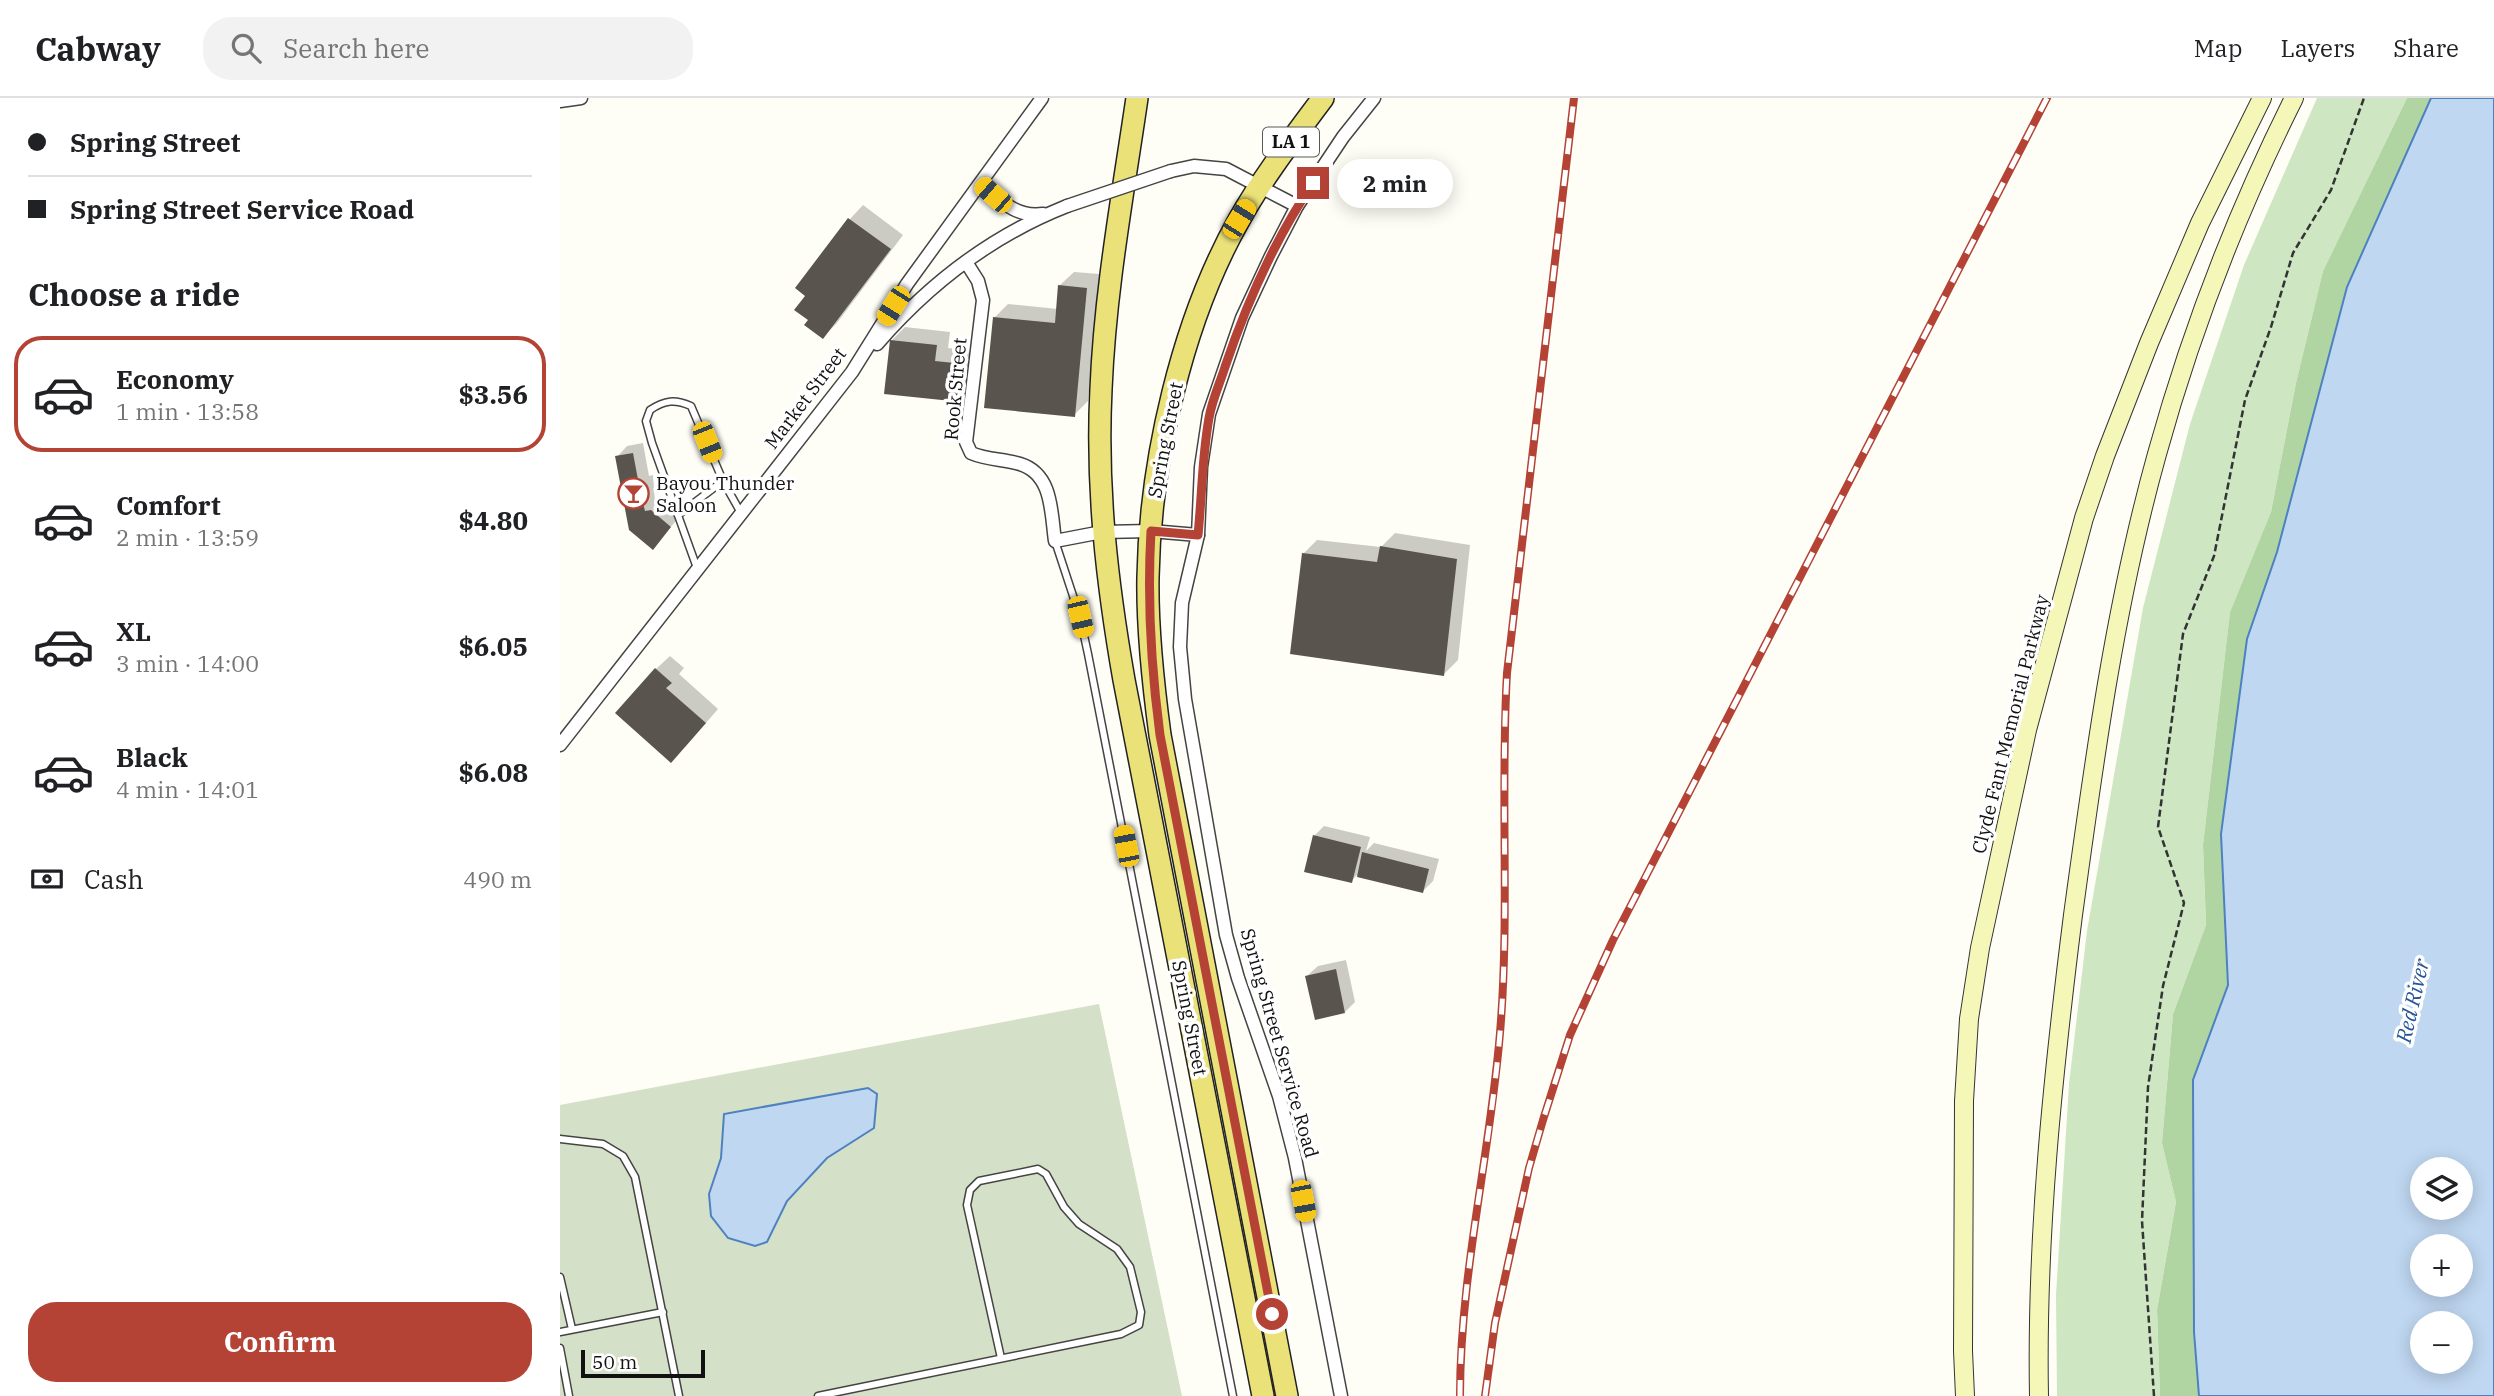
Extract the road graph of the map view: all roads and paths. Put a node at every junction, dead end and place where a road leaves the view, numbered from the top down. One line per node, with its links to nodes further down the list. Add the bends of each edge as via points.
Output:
1 (581, 98): 9 (street)
2 (1042, 98): 10 (street, Market Street)
3 (1137, 98): 20 (main road, Spring Street, via 1103,348)
4 (1323, 98): 11 (main road, Spring Street / LA 1)
5 (1374, 98): 12 (street, Spring Street Service Road)
6 (2262, 98): 39 (main road, Clyde Fant Memorial Parkway, via 2200,223 2098,477 2027,730 1980,947 1967,1042)
7 (2294, 98): 40 (main road, via 2230,236 2188,354 2157,454 2125,591 2087,815 2054,1082 2041,1256)
8 (2364, 98): 41 (path, via 2331,190 2293,253 2245,400 2214,556 2183,634 2158,827 2184,904 2163,986 2148,1087 2142,1221)
9 (560, 101)
10 (981, 184): 13 (street, via 1019,213); 15 (street, Market Street, via 907,284)
11 (1261, 187): 12 (street); 13 (street, bridge, via 1226,169 1194,166); 19 (main road, Spring Street / LA 1, via 1223,250 1184,347 1161,454)
12 (1297, 206): 21 (street, Spring Street Service Road, via 1242,318 1209,414)
13 (1047, 214): 14 (street)
14 (966, 262): 15 (street, via 906,311); 22 (street, Rook Street, via 983,300 966,442 971,453 1020,464 1040,476 1049,497)
15 (852, 372): 17 (street, Market Street)
16 (723, 481): 17 (lane); 18 (lane); 18 (lane, via 691,406 677,400 650,410 646,421)
17 (741, 513): 23 (street, Market Street)
18 (678, 515): 23 (lane)
19 (1151, 531): 20 (street); 21 (street); 37 (main road, Spring Street / LA 1, via 1149,625 1160,735)
20 (1102, 532): 22 (street); 36 (main road, Spring Street, via 1124,680)
21 (1198, 535): 38 (street, Spring Street Service Road, via 1182,603 1185,699 1226,934 1295,1158)
22 (1055, 541): 35 (lane, via 1088,654)
23 (697, 568): 24 (street, Market Street)
24 (560, 744)
25 (560, 1139): 27 (lane, via 603,1144 623,1156 635,1177)
26 (560, 1277): 28 (lane)
27 (663, 1312): 28 (lane); 33 (lane)
28 (572, 1329): 29 (lane)
29 (560, 1332)
30 (560, 1348): 32 (lane)
31 (1001, 1357): 31 (lane, via 1121,1334 1139,1325 1141,1312 1130,1267 1117,1249 1079,1224 1038,1169 979,1181 970,1190 967,1205); 34 (lane)
32 (569, 1396)
33 (679, 1396)
34 (818, 1396)
35 (1233, 1396)
36 (1263, 1396)
37 (1287, 1396)
38 (1341, 1396)
39 (1965, 1396)
40 (2039, 1396)
41 (2154, 1396)

